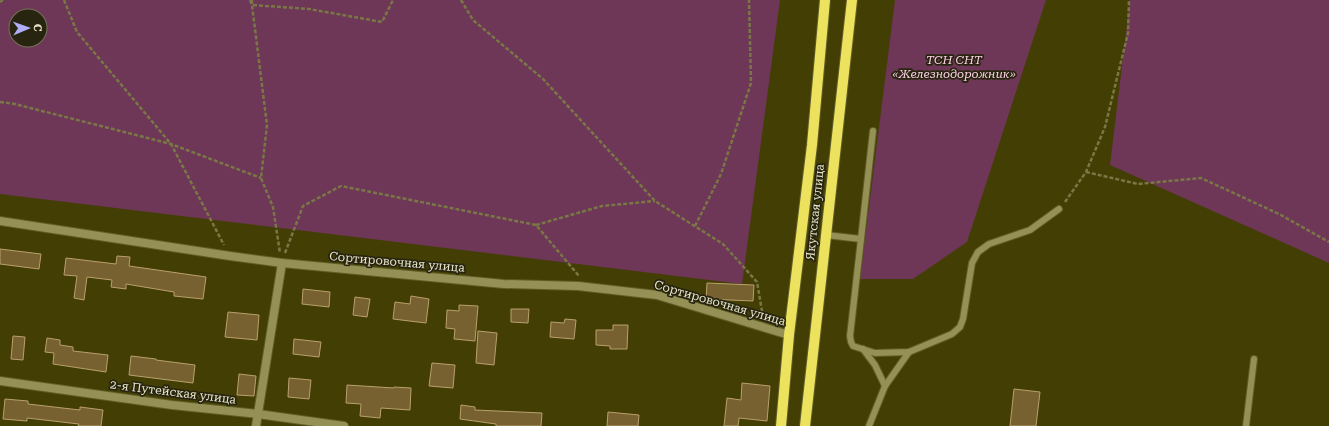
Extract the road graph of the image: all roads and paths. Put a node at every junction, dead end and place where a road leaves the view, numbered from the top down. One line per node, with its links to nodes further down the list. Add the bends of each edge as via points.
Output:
1 (2, 0): 10 (path)
2 (64, 0): 14 (path, via 77,32)
3 (251, 0): 11 (path)
4 (393, 0): 11 (path, via 382,22 309,9)
5 (461, 0): 17 (path, via 473,20 543,79)
6 (749, 0): 21 (path, via 751,83 721,174)
7 (825, 0): 29 (main road, Якутская улица, via 812,145)
8 (852, 0): 22 (main road, Якутская улица)
9 (1129, 0): 15 (path, via 1128,33 1105,127)
10 (0, 2)
11 (252, 5): 16 (path, via 267,125)
12 (0, 102): 14 (path)
13 (873, 131): 23 (lane)
14 (171, 144): 16 (path); 25 (path)
15 (1086, 172): 18 (path); 24 (path, via 1138,184 1201,178 1279,214)
16 (261, 178): 26 (path, via 273,207)
17 (655, 201): 20 (path, via 602,206); 21 (path)
18 (1059, 209): 31 (lane, via 1030,230 989,244 978,252 972,263 960,327 952,334)
19 (0, 221): 25 (street, Сортировочная улица)
20 (536, 225): 26 (path, via 341,186 303,206); 27 (path, via 579,276)
21 (695, 226): 28 (path, via 723,244 757,282 763,319)
22 (826, 235): 23 (lane); 39 (main road, Якутская улица)
23 (861, 239): 30 (lane, via 850,342)
24 (1329, 242)
25 (230, 256): 26 (street, Сортировочная улица)
26 (282, 263): 27 (street, Сортировочная улица, via 504,284); 35 (street)
27 (578, 286): 28 (street, Сортировочная улица, via 657,295)
28 (775, 331): 29 (street, Сортировочная улица)
29 (789, 335): 38 (main road, Якутская улица)
30 (862, 349): 31 (lane, via 875,353); 34 (lane, via 875,365)
31 (910, 352): 34 (lane)
32 (1254, 359): 41 (lane)
33 (0, 381): 35 (street, 2-я Путейская улица)
34 (885, 386): 40 (lane)
35 (258, 414): 36 (street); 37 (street, 2-я Путейская улица)
36 (256, 426)
37 (344, 426)
38 (780, 426)
39 (805, 426)
40 (869, 426)
41 (1246, 426)

